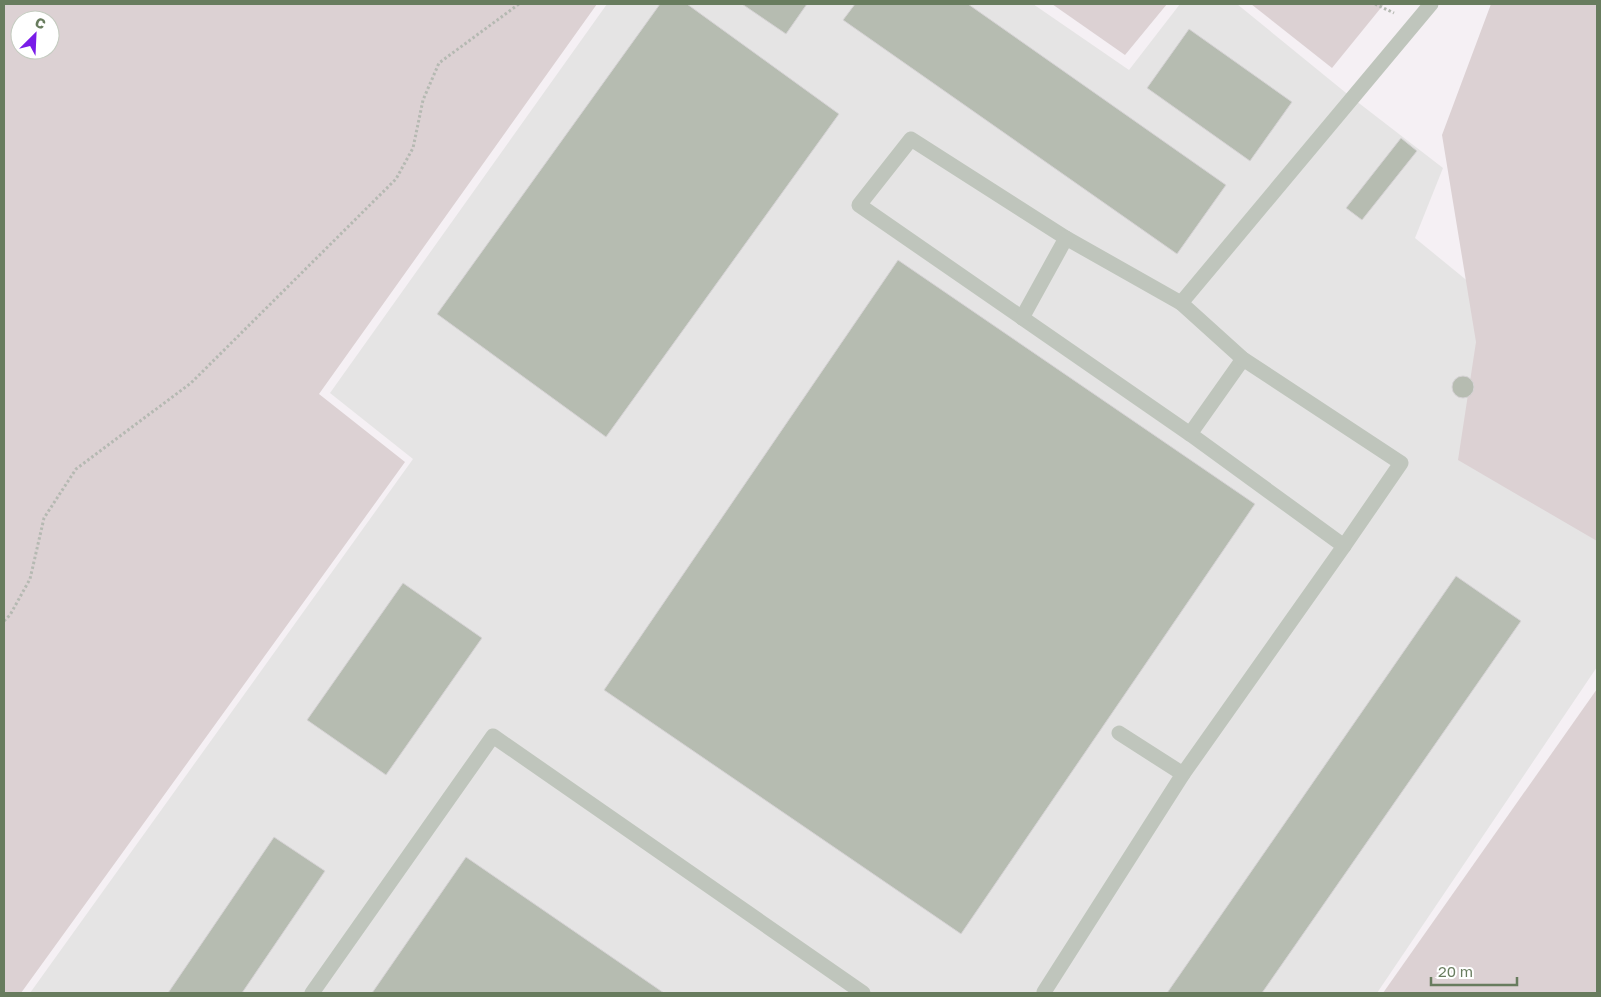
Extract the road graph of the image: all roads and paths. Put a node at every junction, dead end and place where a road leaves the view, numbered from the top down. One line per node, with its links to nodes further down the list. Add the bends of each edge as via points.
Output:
1 (519, 4): 9 (path, via 439,63 423,100 413,148 396,179 191,383 76,469 44,518 30,578)
2 (1431, 4): 4 (lane)
3 (1066, 238): 4 (lane); 5 (lane); 5 (lane, via 911,138 859,205)
4 (1181, 303): 6 (lane)
5 (1022, 318): 7 (lane)
6 (1243, 359): 7 (lane); 8 (lane, via 1400,463)
7 (1190, 434): 8 (lane)
8 (1344, 546): 11 (lane)
9 (4, 621)
10 (1119, 733): 11 (lane)
11 (1183, 774): 12 (lane)
12 (1044, 992)
13 (312, 993): 14 (lane, via 493,736)
14 (863, 993)

